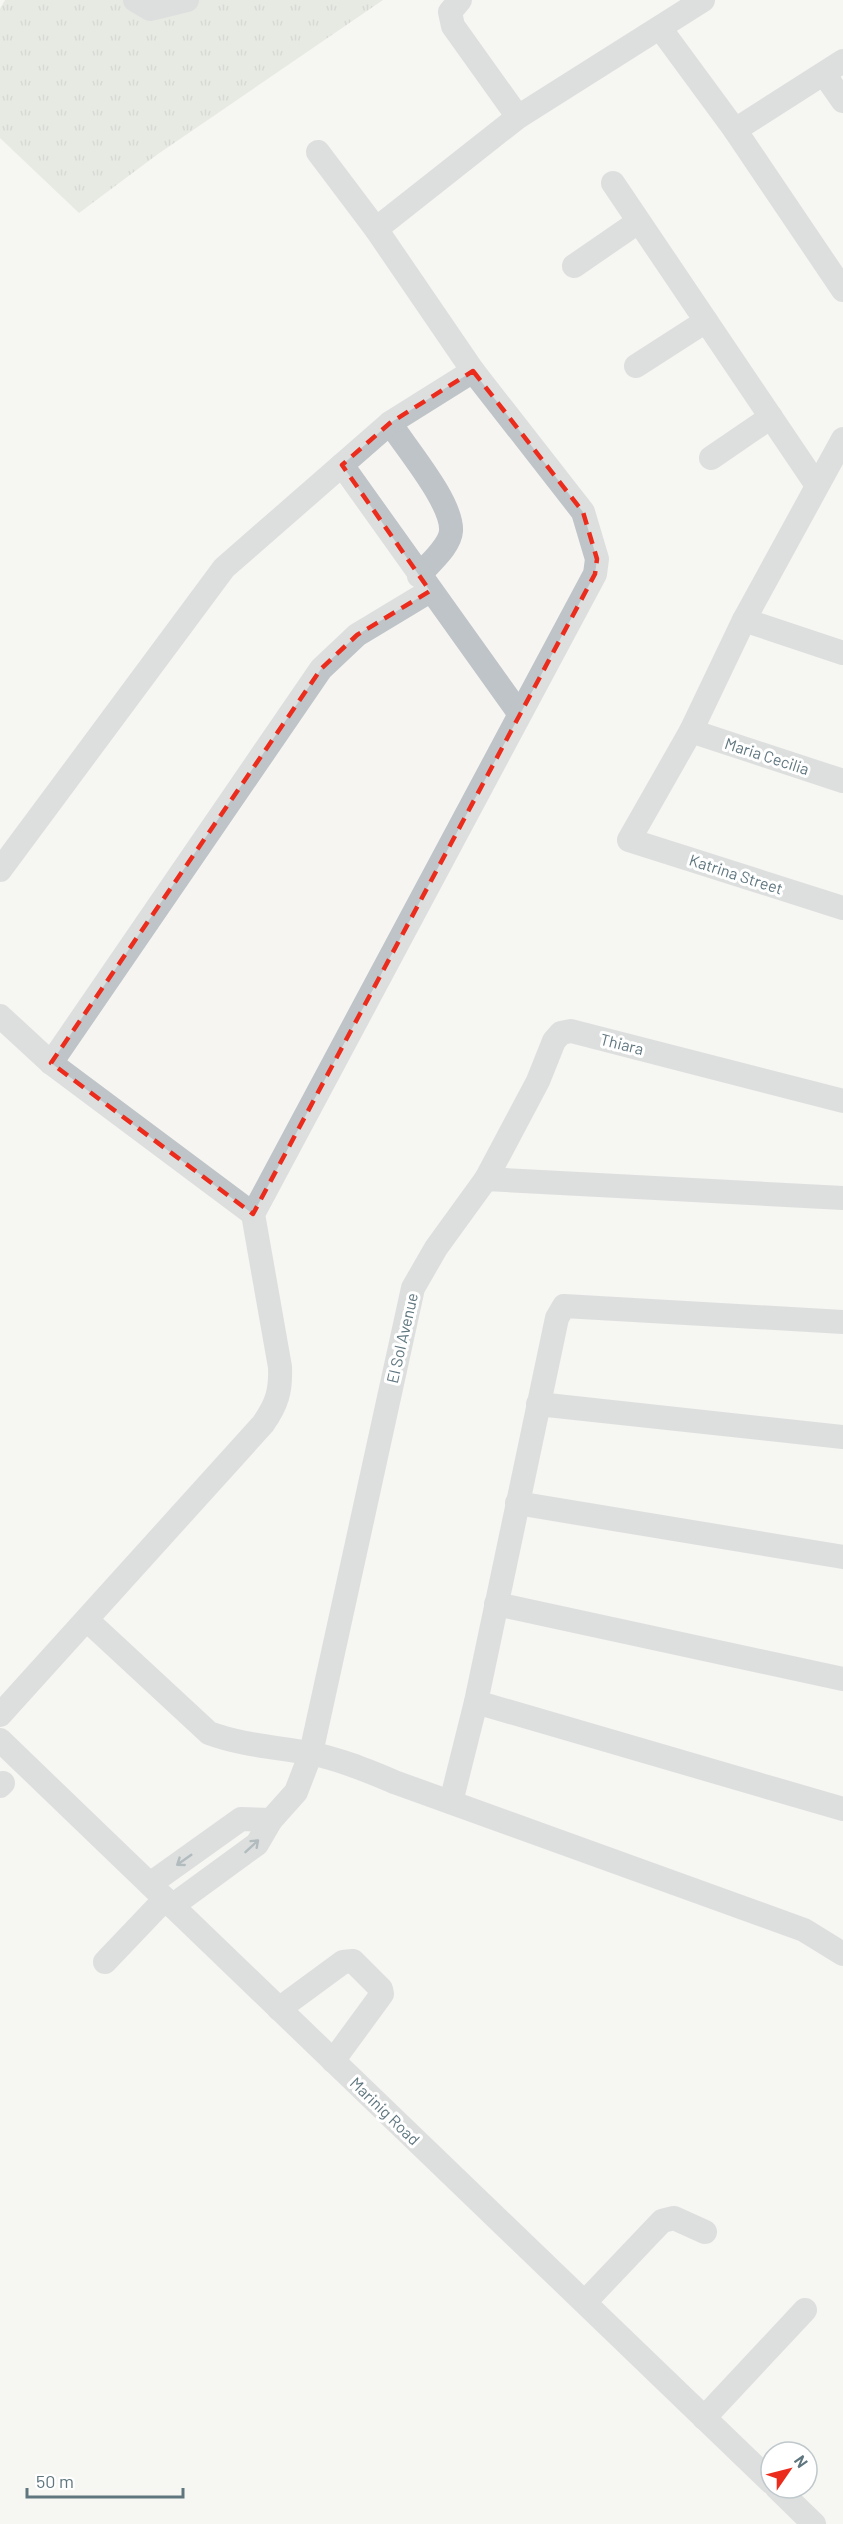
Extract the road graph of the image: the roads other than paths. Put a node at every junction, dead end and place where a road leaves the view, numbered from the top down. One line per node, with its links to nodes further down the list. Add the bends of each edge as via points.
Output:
1 (135, 0): 2 (street, via 150,9)
2 (187, 0)
3 (460, 0): 8 (street, via 450,12 453,26)
4 (703, 0): 5 (street)
5 (660, 28): 8 (street); 9 (street)
6 (833, 68): 7 (street); 9 (street)
7 (843, 101)
8 (518, 117): 13 (street)
9 (735, 130): 15 (street)
10 (318, 152): 13 (street)
11 (613, 183): 12 (street)
12 (639, 222): 14 (street); 16 (street)
13 (376, 229): 18 (street)
14 (574, 266)
15 (843, 290)
16 (706, 321): 17 (street); 19 (street)
17 (636, 366)
18 (473, 370): 20 (street); 28 (street, via 583,512 597,559 595,574)
19 (771, 417): 22 (street); 24 (street)
20 (390, 423): 23 (street); 25 (street, via 445,505 450,523 451,533)
21 (843, 439): 24 (street)
22 (711, 458)
23 (342, 465): 25 (street); 31 (street, via 224,568)
24 (816, 484): 26 (street)
25 (424, 584): 28 (street); 34 (street, via 357,635 321,669)
26 (744, 620): 27 (street); 29 (street)
27 (843, 653)
28 (519, 712): 38 (street)
29 (691, 731): 30 (street, Maria Cecilia); 32 (street, via 629,840)
30 (843, 781)
31 (0, 870)
32 (843, 909)
33 (0, 1016): 34 (street)
34 (51, 1063): 38 (street)
35 (843, 1101): 36 (street, Thiara, via 571,1031 561,1033)
36 (486, 1179): 37 (street); 50 (street, El Sol Avenue, via 436,1248 413,1288)
37 (843, 1198)
38 (253, 1214): 45 (street, via 280,1367 281,1388 276,1405)
39 (843, 1322): 40 (street, via 564,1306 557,1318)
40 (538, 1404): 41 (street); 42 (street)
41 (843, 1437)
42 (517, 1503): 43 (street); 44 (street)
43 (843, 1557)
44 (496, 1604): 46 (street); 47 (street)
45 (87, 1620): 48 (street); 50 (street, via 209,1733 230,1741)
46 (843, 1679)
47 (476, 1702): 51 (street); 52 (street)
48 (0, 1715)
49 (0, 1740): 56 (street, Marinig Road)
50 (311, 1753): 51 (street); 53 (street, El Sol Avenue, via 296,1792)
51 (451, 1802): 57 (street, via 804,1930)
52 (843, 1809)
53 (271, 1820): 54 (street, via 241,1819); 55 (street, El Sol Avenue, one-way to 53, via 257,1844)
54 (208, 1843): 55 (street); 56 (street, one-way to 56)
55 (225, 1867): 56 (street, El Sol Avenue)
56 (162, 1897): 58 (street); 59 (street, Marinig Road)
57 (843, 1954)
58 (105, 1962)
59 (279, 2009): 60 (street, Marinig Road); 60 (street, via 343,1962 353,1961 382,1994)
60 (333, 2061): 62 (street, Marinig Road)
61 (705, 2232): 62 (street, via 674,2218 662,2221)
62 (585, 2302): 64 (street, Marinig Road)
63 (805, 2310): 64 (street)
64 (704, 2418): 65 (street, Marinig Road)
65 (759, 2471)
66 (789, 2500): 67 (street)
67 (814, 2524)

